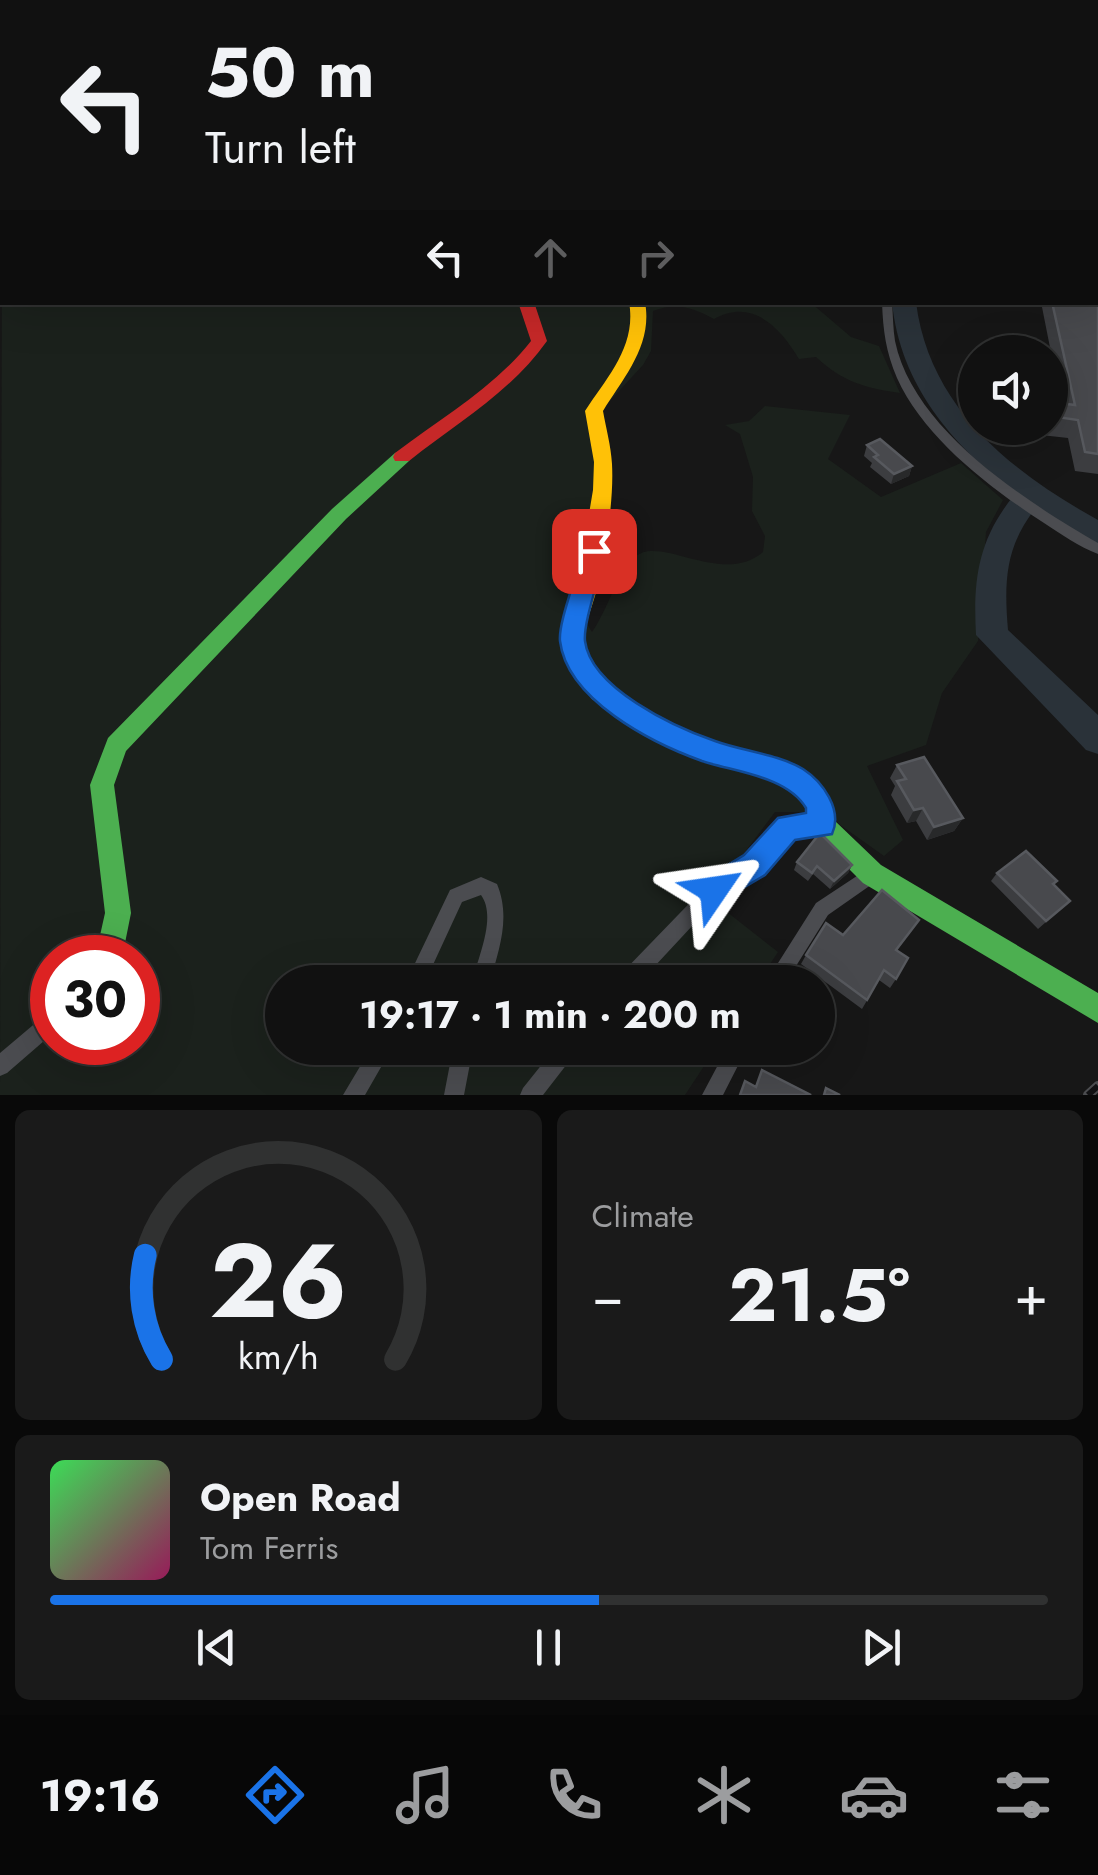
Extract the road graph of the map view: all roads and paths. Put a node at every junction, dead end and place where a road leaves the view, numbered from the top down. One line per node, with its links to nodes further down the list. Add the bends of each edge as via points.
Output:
1 (527, 305): 7 (street, via 539,341 528,356 338,514 116,745 102,785 118,913)
2 (638, 305): 5 (street, via 642,316 632,349 594,411 602,490 588,586 573,624 580,665 600,692 635,714 705,750 791,776 811,792)
3 (888, 305): 4 (street, via 892,346 923,413 1012,496)
4 (1098, 550)
5 (822, 825): 6 (street); 10 (street, via 788,827 755,865 714,890)
6 (872, 874): 11 (street, via 822,908); 12 (street)
7 (113, 935)
8 (423, 965): 9 (street, via 456,896 481,886 492,890 497,904)
9 (484, 965)
10 (643, 965)
11 (786, 965)
12 (1098, 1009)
13 (30, 1041): 18 (street)
14 (372, 1065): 19 (street)
15 (460, 1065): 20 (street)
16 (554, 1065): 21 (street)
17 (728, 1065): 22 (street)
18 (0, 1066)
19 (354, 1095)
20 (454, 1095)
21 (530, 1095)
22 (712, 1095)

